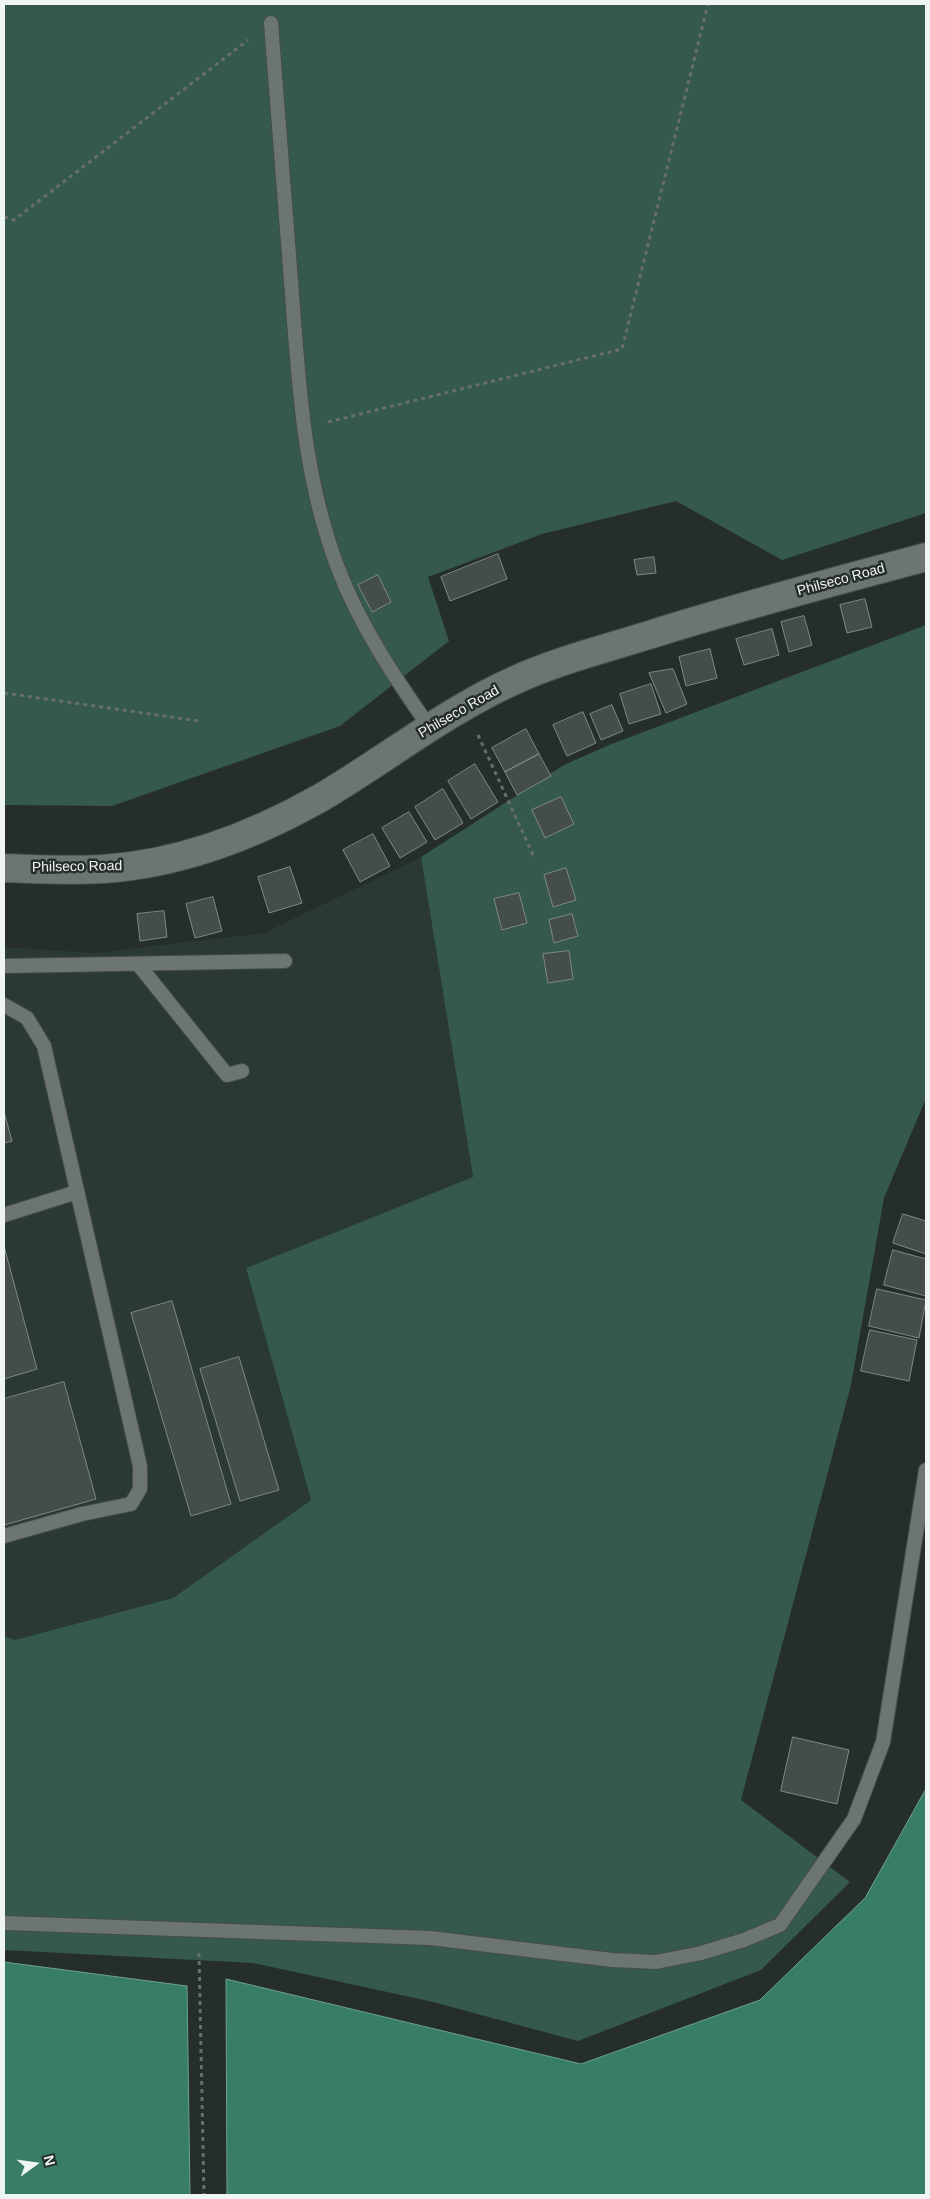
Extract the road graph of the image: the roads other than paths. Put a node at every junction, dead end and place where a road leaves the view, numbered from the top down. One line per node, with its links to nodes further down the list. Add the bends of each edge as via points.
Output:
1 (270, 23): 3 (lane, via 303,428 317,500 338,568 363,624 398,683)
2 (926, 558): 3 (street, Philseco Road, via 748,604 582,655 513,680)
3 (430, 728): 4 (street, Philseco Road, via 323,796 275,823 233,841 136,866)
4 (4, 868)
5 (285, 961): 6 (lane)
6 (138, 964): 7 (lane); 9 (lane, via 227,1075)
7 (4, 966)
8 (4, 1005): 10 (lane, via 27,1018 44,1046)
9 (242, 1071)
10 (77, 1192): 11 (lane); 13 (lane, via 140,1466 140,1489 131,1504)
11 (4, 1215)
12 (926, 1470): 14 (lane, via 883,1742 854,1818 780,1925 701,1954 656,1962 612,1960 430,1938)
13 (4, 1536)
14 (4, 1923)

